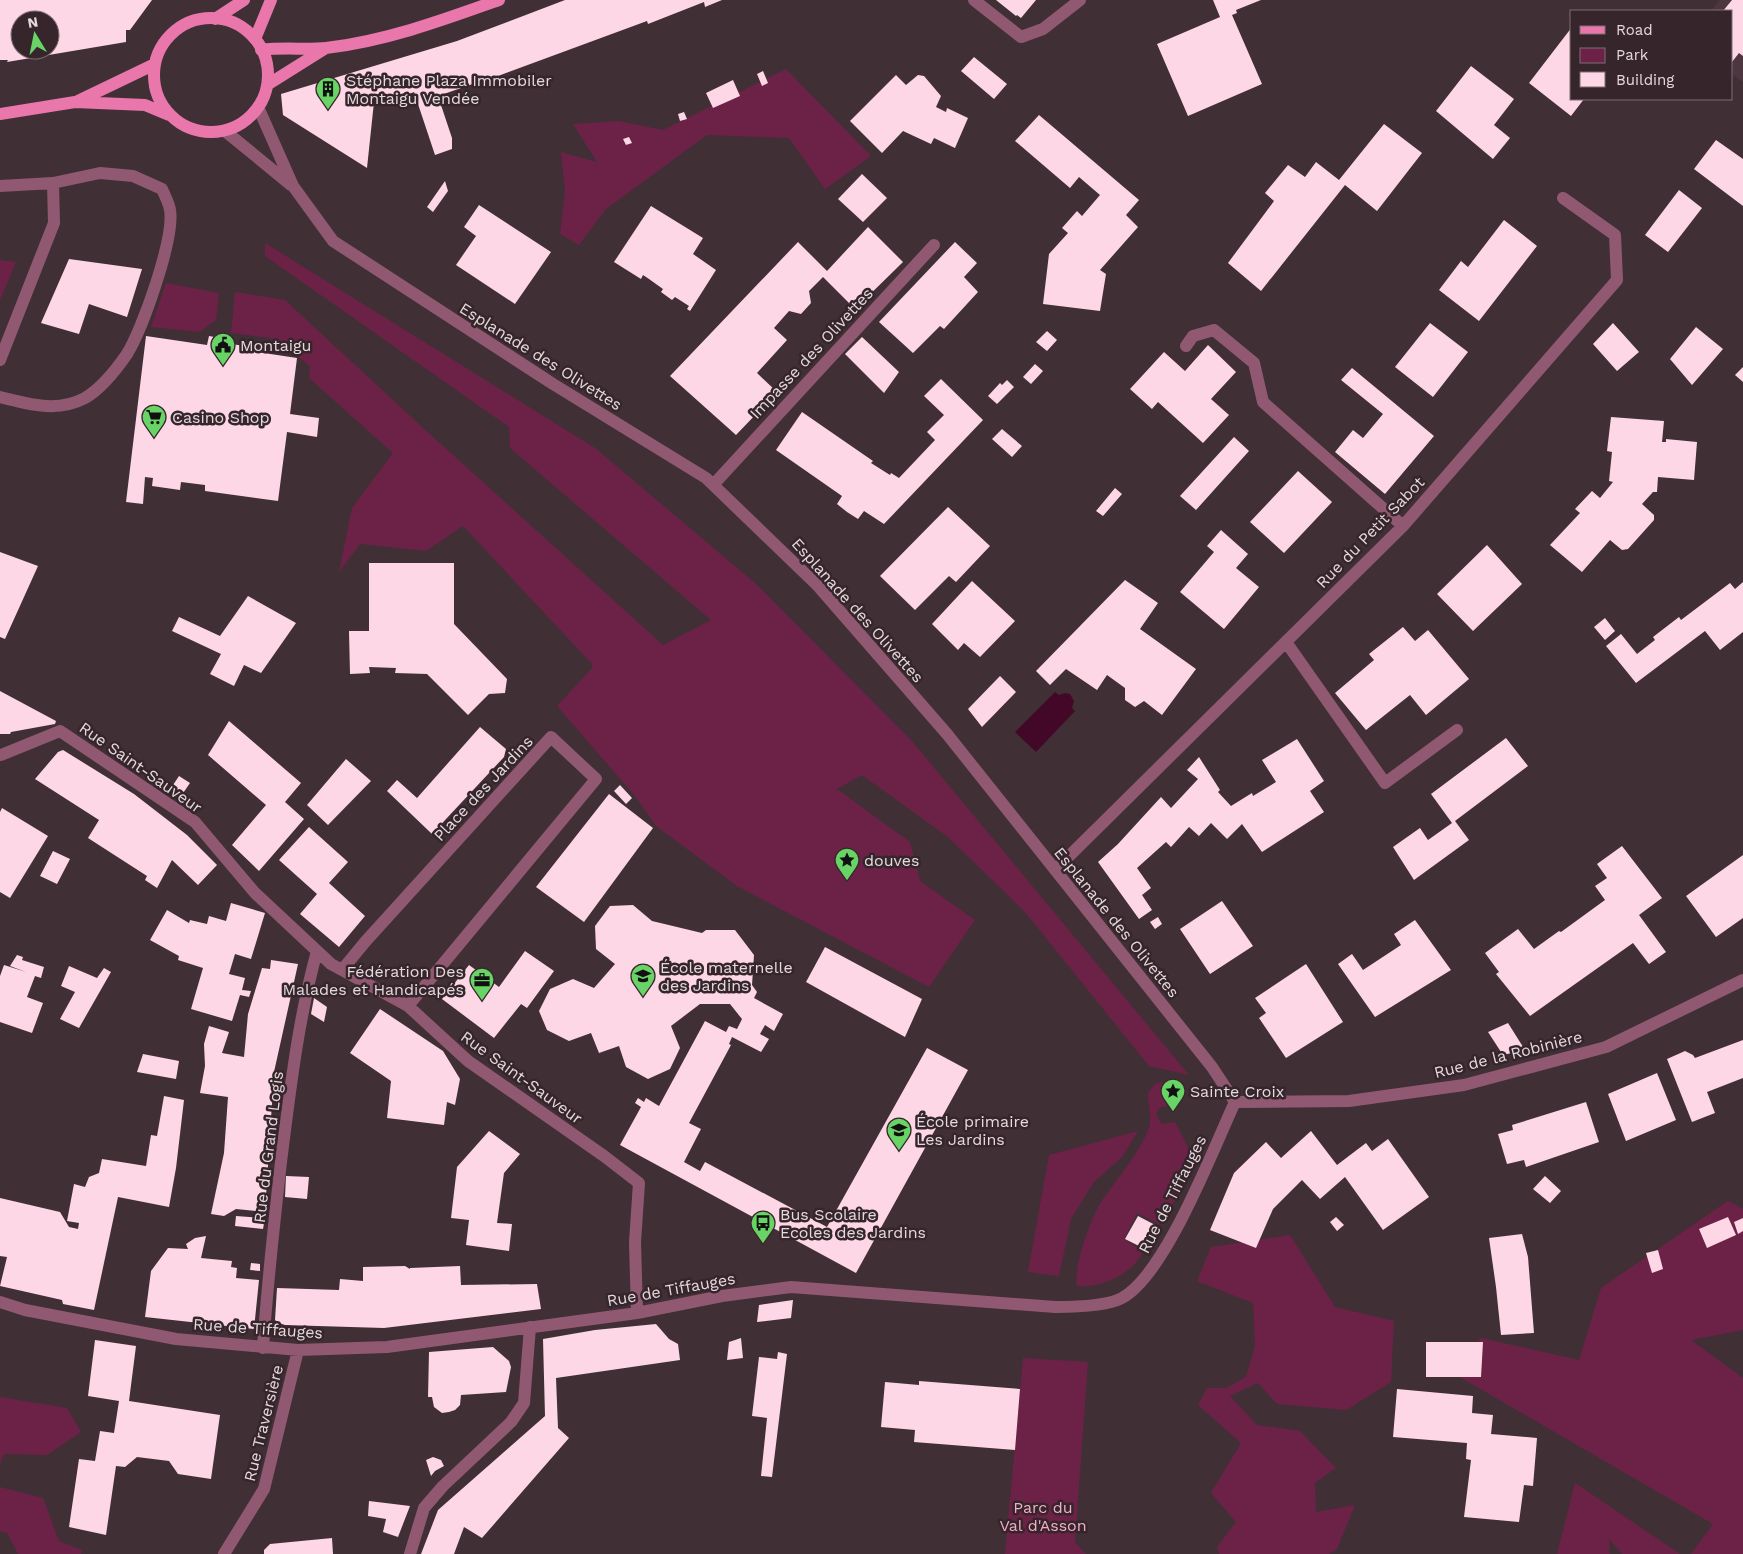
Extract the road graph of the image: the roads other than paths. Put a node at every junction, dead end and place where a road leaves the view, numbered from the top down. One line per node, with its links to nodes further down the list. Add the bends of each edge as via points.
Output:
1 (244, 0): 6 (main road)
2 (271, 0): 7 (main road)
3 (499, 0): 8 (main road, via 420,28)
4 (974, 0): 5 (street, via 1021,37 1043,29)
5 (1080, 0)
6 (214, 18): 7 (main road, via 243,28); 9 (main road, via 183,25 170,35 160,48)
7 (258, 44): 8 (main road); 10 (main road, via 267,67)
8 (326, 48): 10 (main road)
9 (155, 64): 11 (main road); 14 (main road, via 153,82)
10 (267, 85): 12 (main road)
11 (75, 102): 13 (main road); 14 (main road, via 145,105)
12 (258, 107): 15 (main road, via 238,126); 18 (street, Esplanade des Olivettes)
13 (0, 114)
14 (169, 115): 15 (main road, via 194,130)
15 (225, 131): 18 (street, Esplanade des Olivettes)
16 (53, 183): 17 (street); 22 (street, via 54,223); 23 (street, via 100,173 134,176 162,189 170,211 166,251 142,322 127,354 108,380 85,398 63,405 40,407)
17 (0, 186)
18 (293, 186): 24 (street, Esplanade des Olivettes, via 333,241)
19 (1563, 198): 25 (street, Rue du Petit Sabot, via 1615,235 1617,280)
20 (934, 245): 24 (street, Impasse des Olivettes)
21 (1186, 346): 25 (street, via 1194,336 1214,330 1254,363 1263,402)
22 (0, 360)
23 (0, 397)
24 (714, 484): 29 (street, Esplanade des Olivettes, via 818,586 947,734)
25 (1403, 526): 26 (street, Rue du Petit Sabot)
26 (1286, 642): 27 (street, via 1385,783); 29 (street, Rue du Petit Sabot)
27 (1457, 730)
28 (0, 756): 30 (street, Rue Saint-Sauveur, via 60,731 195,822 255,893)
29 (1055, 870): 34 (street, Esplanade des Olivettes, via 1212,1067)
30 (317, 951): 31 (street, Rue Saint-Sauveur); 38 (street, Rue du Grand Logis, via 307,987 289,1098)
31 (342, 970): 33 (street, Rue Saint-Sauveur); 33 (street, Place des Jardins, via 551,737 596,779)
32 (1743, 980): 34 (street, Rue de la Robinière, via 1606,1047 1464,1085 1349,1101)
33 (408, 1006): 36 (street, Rue Saint-Sauveur, via 468,1061 639,1183 635,1242)
34 (1236, 1102): 36 (street, Rue de Tiffauges, via 1169,1244 1146,1277 1122,1298 1084,1306 1055,1307 791,1287 722,1296)
35 (0, 1302): 38 (street, Rue de Tiffauges, via 25,1310 176,1339)
36 (637, 1313): 37 (street, Rue de Tiffauges)
37 (530, 1327): 39 (street, Rue de Tiffauges, via 387,1347); 41 (street, via 524,1403 511,1422 424,1508)
38 (263, 1348): 39 (street, Rue de Tiffauges)
39 (298, 1350): 40 (street, Rue Traversière, via 264,1489)
40 (224, 1554)
41 (410, 1554)

